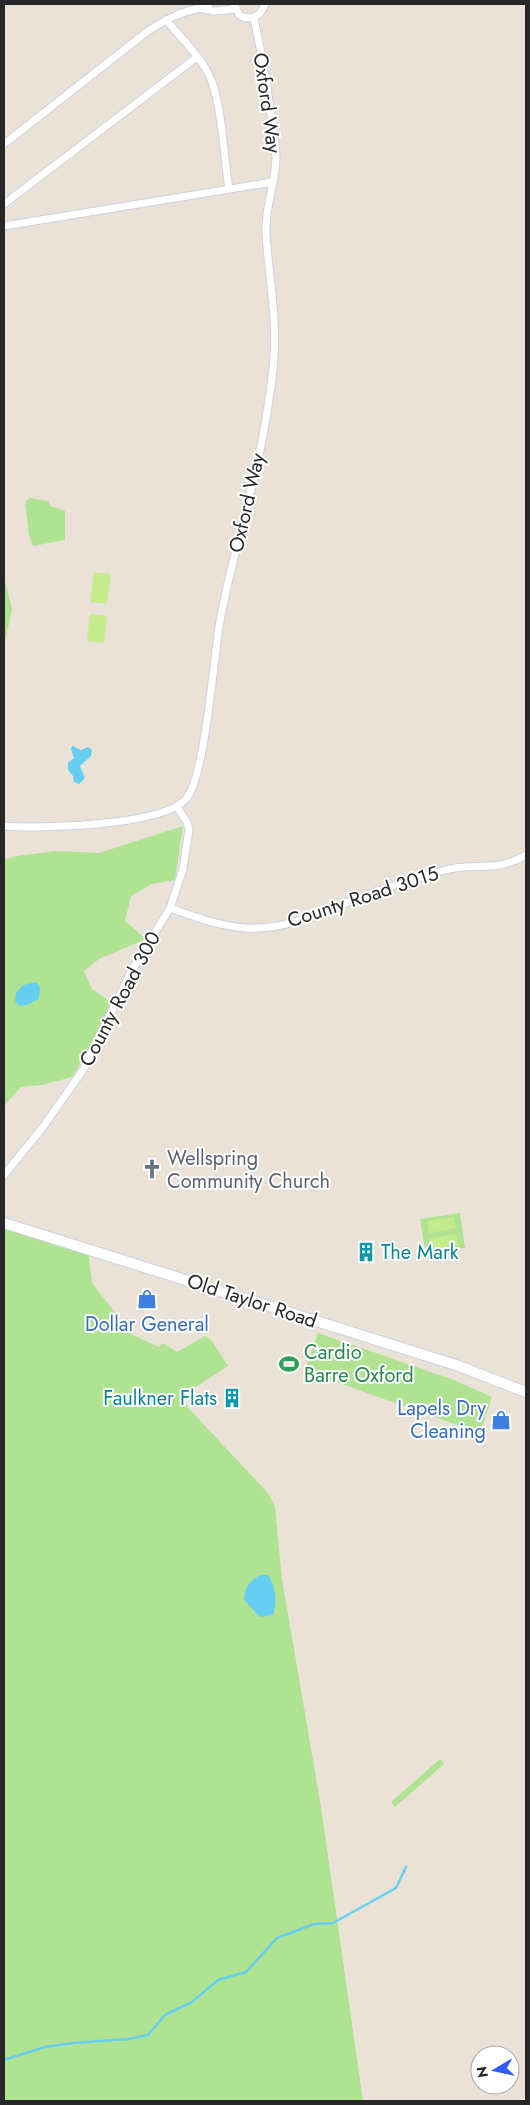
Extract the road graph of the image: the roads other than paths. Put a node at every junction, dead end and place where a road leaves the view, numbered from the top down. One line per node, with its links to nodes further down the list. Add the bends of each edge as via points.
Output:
1 (209, 4): 4 (street)
2 (265, 4): 5 (street)
3 (235, 6): 4 (street, via 213,11); 5 (street, via 243,17)
4 (200, 8): 6 (street)
5 (254, 18): 9 (street, Oxford Way, via 275,140)
6 (166, 20): 7 (street); 8 (street)
7 (197, 57): 10 (street, via 212,82); 11 (street)
8 (4, 144)
9 (273, 182): 10 (street); 13 (street, Oxford Way, via 266,231 274,354 265,424 220,620 194,783)
10 (228, 189): 12 (street)
11 (4, 204)
12 (4, 226)
13 (177, 807): 14 (street, via 148,816 84,825); 16 (street, County Road 300, via 189,830 183,869)
14 (4, 826)
15 (526, 855): 16 (street, County Road 3015, via 513,863 450,868 411,879 309,918 282,924 242,927 208,922)
16 (170, 908): 17 (street, County Road 300, via 132,970 83,1070)
17 (4, 1175)
18 (4, 1223): 19 (street, Old Taylor Road, via 456,1364)
19 (526, 1392)

